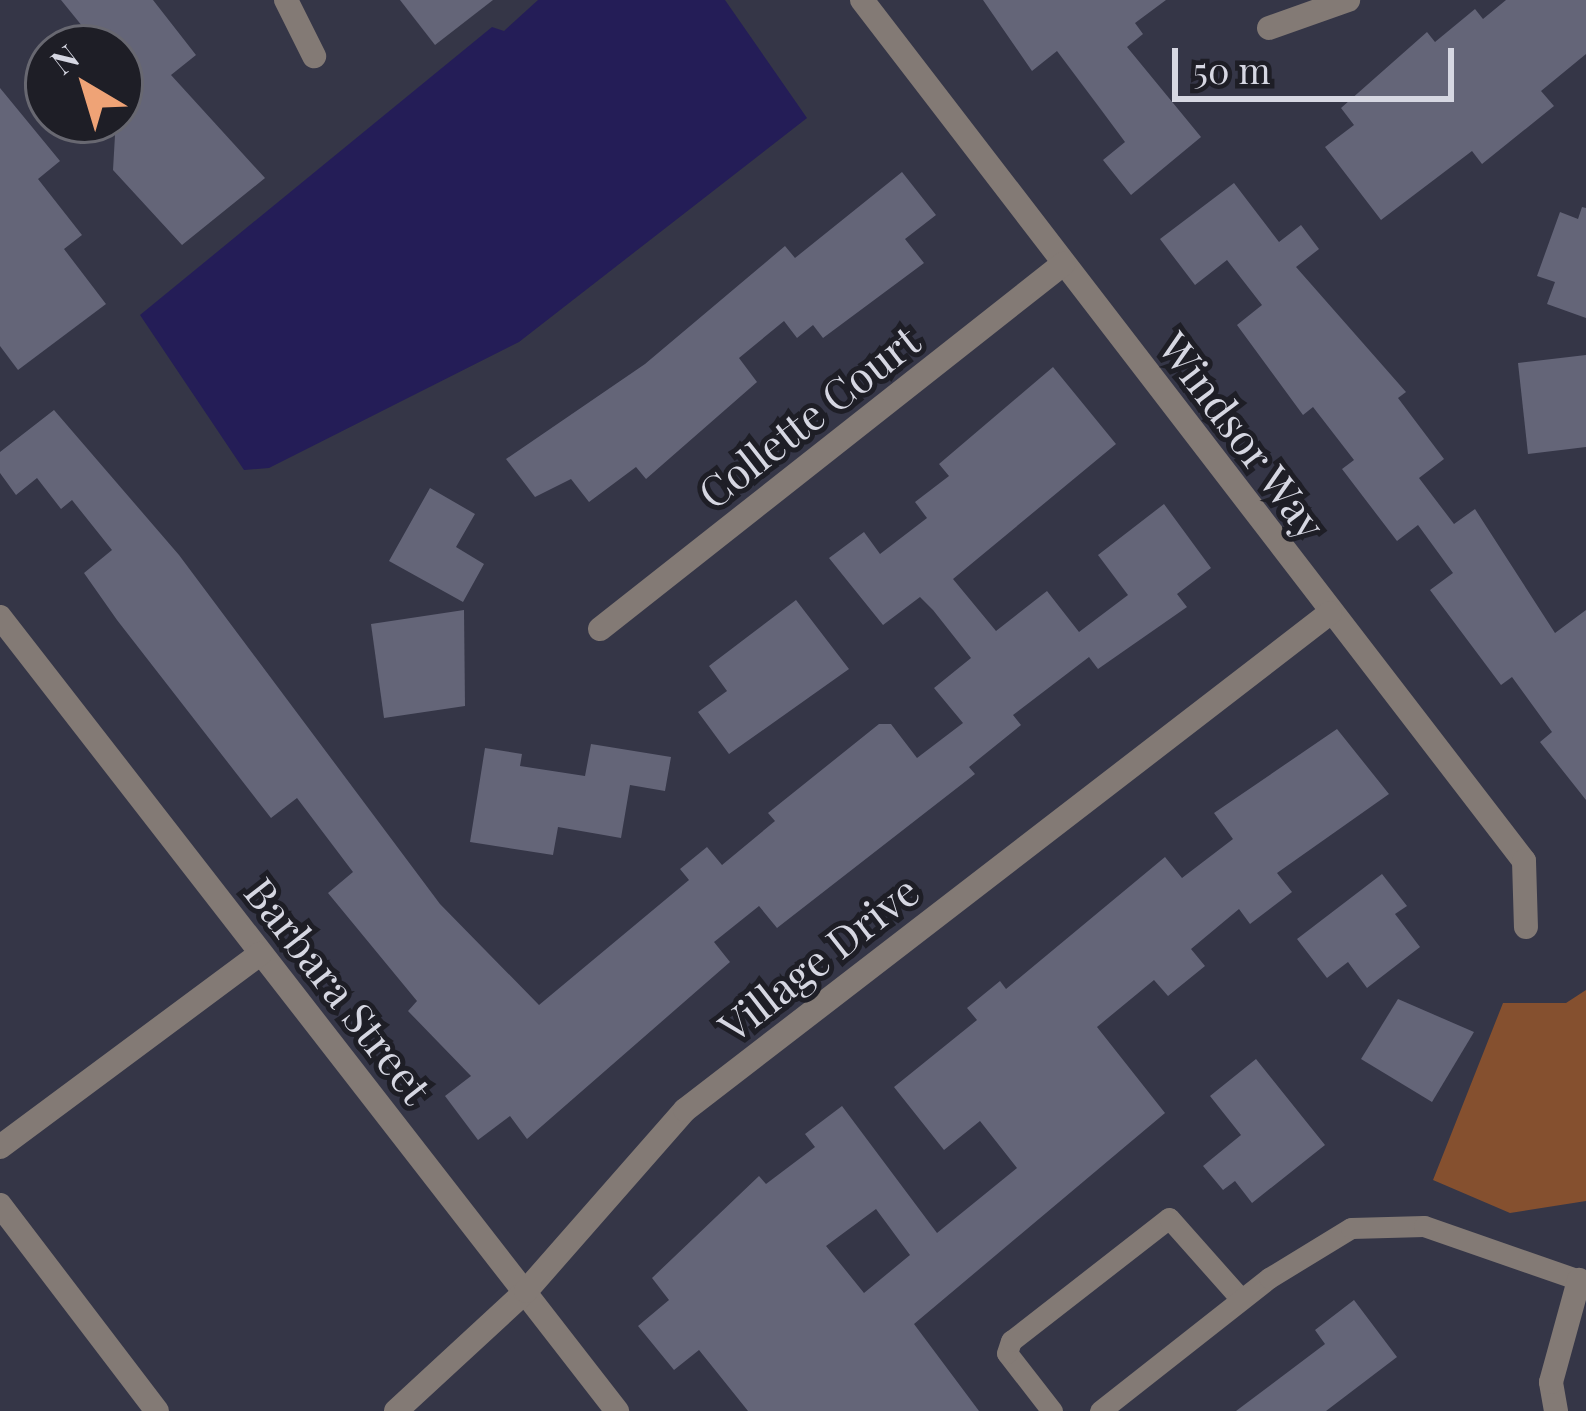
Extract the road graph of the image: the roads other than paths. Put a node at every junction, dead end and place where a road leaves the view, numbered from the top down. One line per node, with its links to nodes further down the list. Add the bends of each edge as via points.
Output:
1 (286, 0): 5 (street)
2 (862, 0): 6 (street, Windsor Way)
3 (1348, 0): 4 (street)
4 (1269, 28)
5 (314, 56)
6 (1063, 264): 7 (street, Windsor Way); 9 (street, Collette Court)
7 (1330, 613): 10 (street, Windsor Way, via 1525,861); 15 (street, Village Drive, via 685,1110)
8 (0, 617): 11 (street, Barbara Street)
9 (600, 628)
10 (1526, 927)
11 (260, 953): 12 (street); 15 (street, Barbara Street)
12 (0, 1147)
13 (0, 1205): 17 (street)
14 (1579, 1280): 16 (lane, via 1424,1226 1380,1223 1351,1228); 22 (street, via 1551,1382)
15 (526, 1291): 18 (street, Village Drive); 19 (street, Barbara Street)
16 (1241, 1299): 20 (lane, via 1169,1218 1011,1340 1007,1353); 21 (lane)
17 (157, 1411)
18 (396, 1411)
19 (617, 1411)
20 (1052, 1411)
21 (1100, 1411)
22 (1556, 1411)

